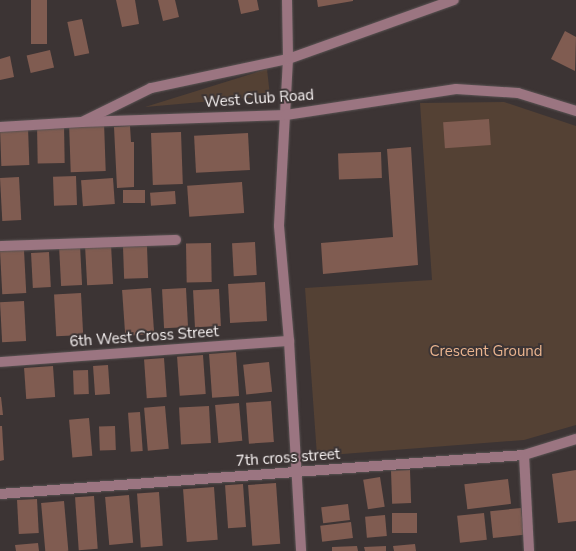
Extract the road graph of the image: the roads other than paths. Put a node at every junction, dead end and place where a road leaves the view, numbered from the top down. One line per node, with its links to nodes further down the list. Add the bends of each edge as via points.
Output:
1 (287, 0): 3 (street)
2 (454, 0): 3 (street)
3 (288, 59): 5 (street); 6 (street, via 151,88)
4 (576, 111): 5 (street, West Club Road, via 518,93 456,89)
5 (286, 115): 6 (street, West Club Road); 10 (street, via 279,226)
6 (82, 122): 7 (street, West Club Road)
7 (0, 126)
8 (176, 240): 9 (street)
9 (0, 246)
10 (289, 341): 11 (street, 6th West Cross Street); 14 (street)
11 (0, 362)
12 (576, 439): 13 (street, 7th cross street)
13 (524, 455): 14 (street, 7th cross street); 17 (street)
14 (296, 472): 15 (street, 7th cross street); 16 (street)
15 (0, 494)
16 (301, 551)
17 (529, 551)

